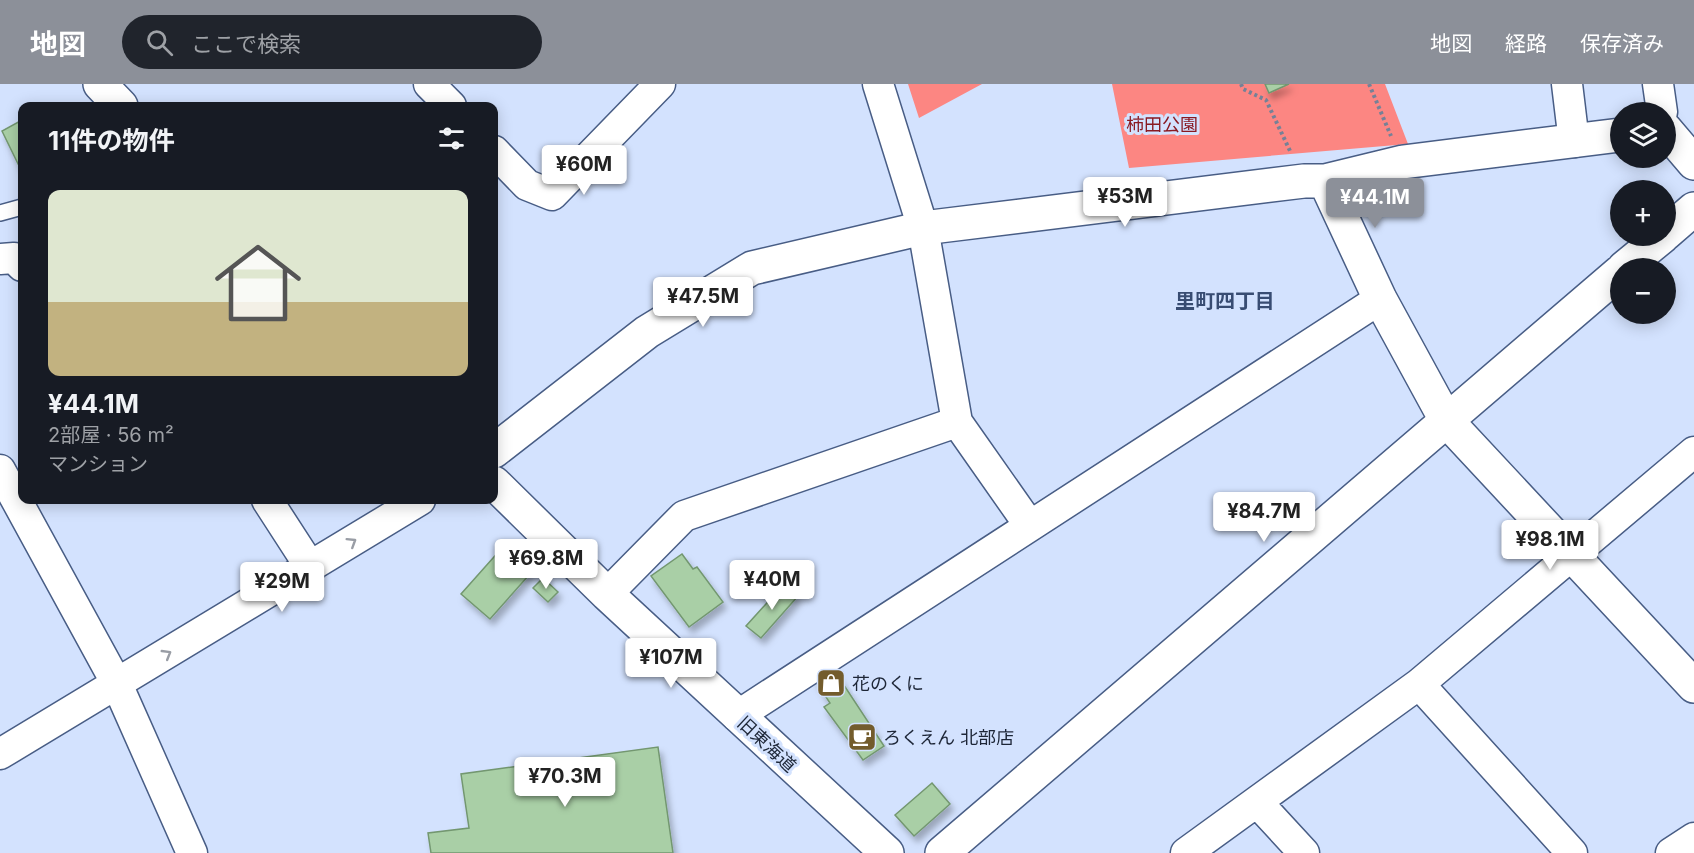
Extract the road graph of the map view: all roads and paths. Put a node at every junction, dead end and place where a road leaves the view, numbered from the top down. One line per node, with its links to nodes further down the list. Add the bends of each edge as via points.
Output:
1 (100, 84): 9 (street)
2 (429, 84): 10 (street)
3 (660, 84): 15 (street, via 552,195 527,185)
4 (878, 84): 23 (street)
5 (1241, 84): 18 (path, via 1243,89 1266,100)
6 (1369, 84): 16 (path)
7 (1567, 84): 13 (street)
8 (1658, 84): 11 (street)
9 (117, 102)
10 (447, 102)
11 (1661, 102)
12 (1610, 137): 13 (street)
13 (1574, 142): 16 (street)
14 (1676, 142): 17 (street)
15 (498, 154)
16 (1403, 162): 18 (street)
17 (1694, 162)
18 (1314, 181): 23 (street); 29 (street)
19 (18, 208): 21 (lane)
20 (1694, 209): 22 (street)
21 (0, 213)
22 (1676, 225)
23 (923, 228): 31 (street); 32 (street, via 753,268 647,332)
24 (1651, 246): 25 (street)
25 (1636, 258)
26 (0, 259): 27 (street, via 14,258)
27 (18, 262)
28 (1610, 281): 30 (street)
29 (1380, 299): 30 (street); 40 (street)
30 (1446, 420): 41 (street); 53 (street)
31 (957, 422): 40 (street); 43 (street, via 684,516)
32 (498, 448)
33 (1694, 452): 41 (street)
34 (0, 470): 36 (street)
35 (498, 487): 43 (street, 旧東海道)
36 (18, 503)
37 (19, 504): 44 (street)
38 (270, 504): 42 (street)
39 (414, 504): 42 (street, one-way to 39)
40 (1030, 526): 47 (street)
41 (1572, 557): 45 (street); 46 (street)
42 (311, 568): 44 (street, one-way to 42)
43 (607, 594): 47 (street, 旧東海道)
44 (117, 684): 48 (street); 51 (street)
45 (1419, 684): 49 (street); 56 (street)
46 (1694, 686)
47 (738, 716): 52 (street, 旧東海道)
48 (0, 754)
49 (1258, 803): 54 (street); 55 (street)
50 (1694, 838): 57 (street)
51 (192, 853)
52 (887, 853)
53 (942, 853)
54 (1186, 853)
55 (1304, 853)
56 (1572, 853)
57 (1671, 853)

